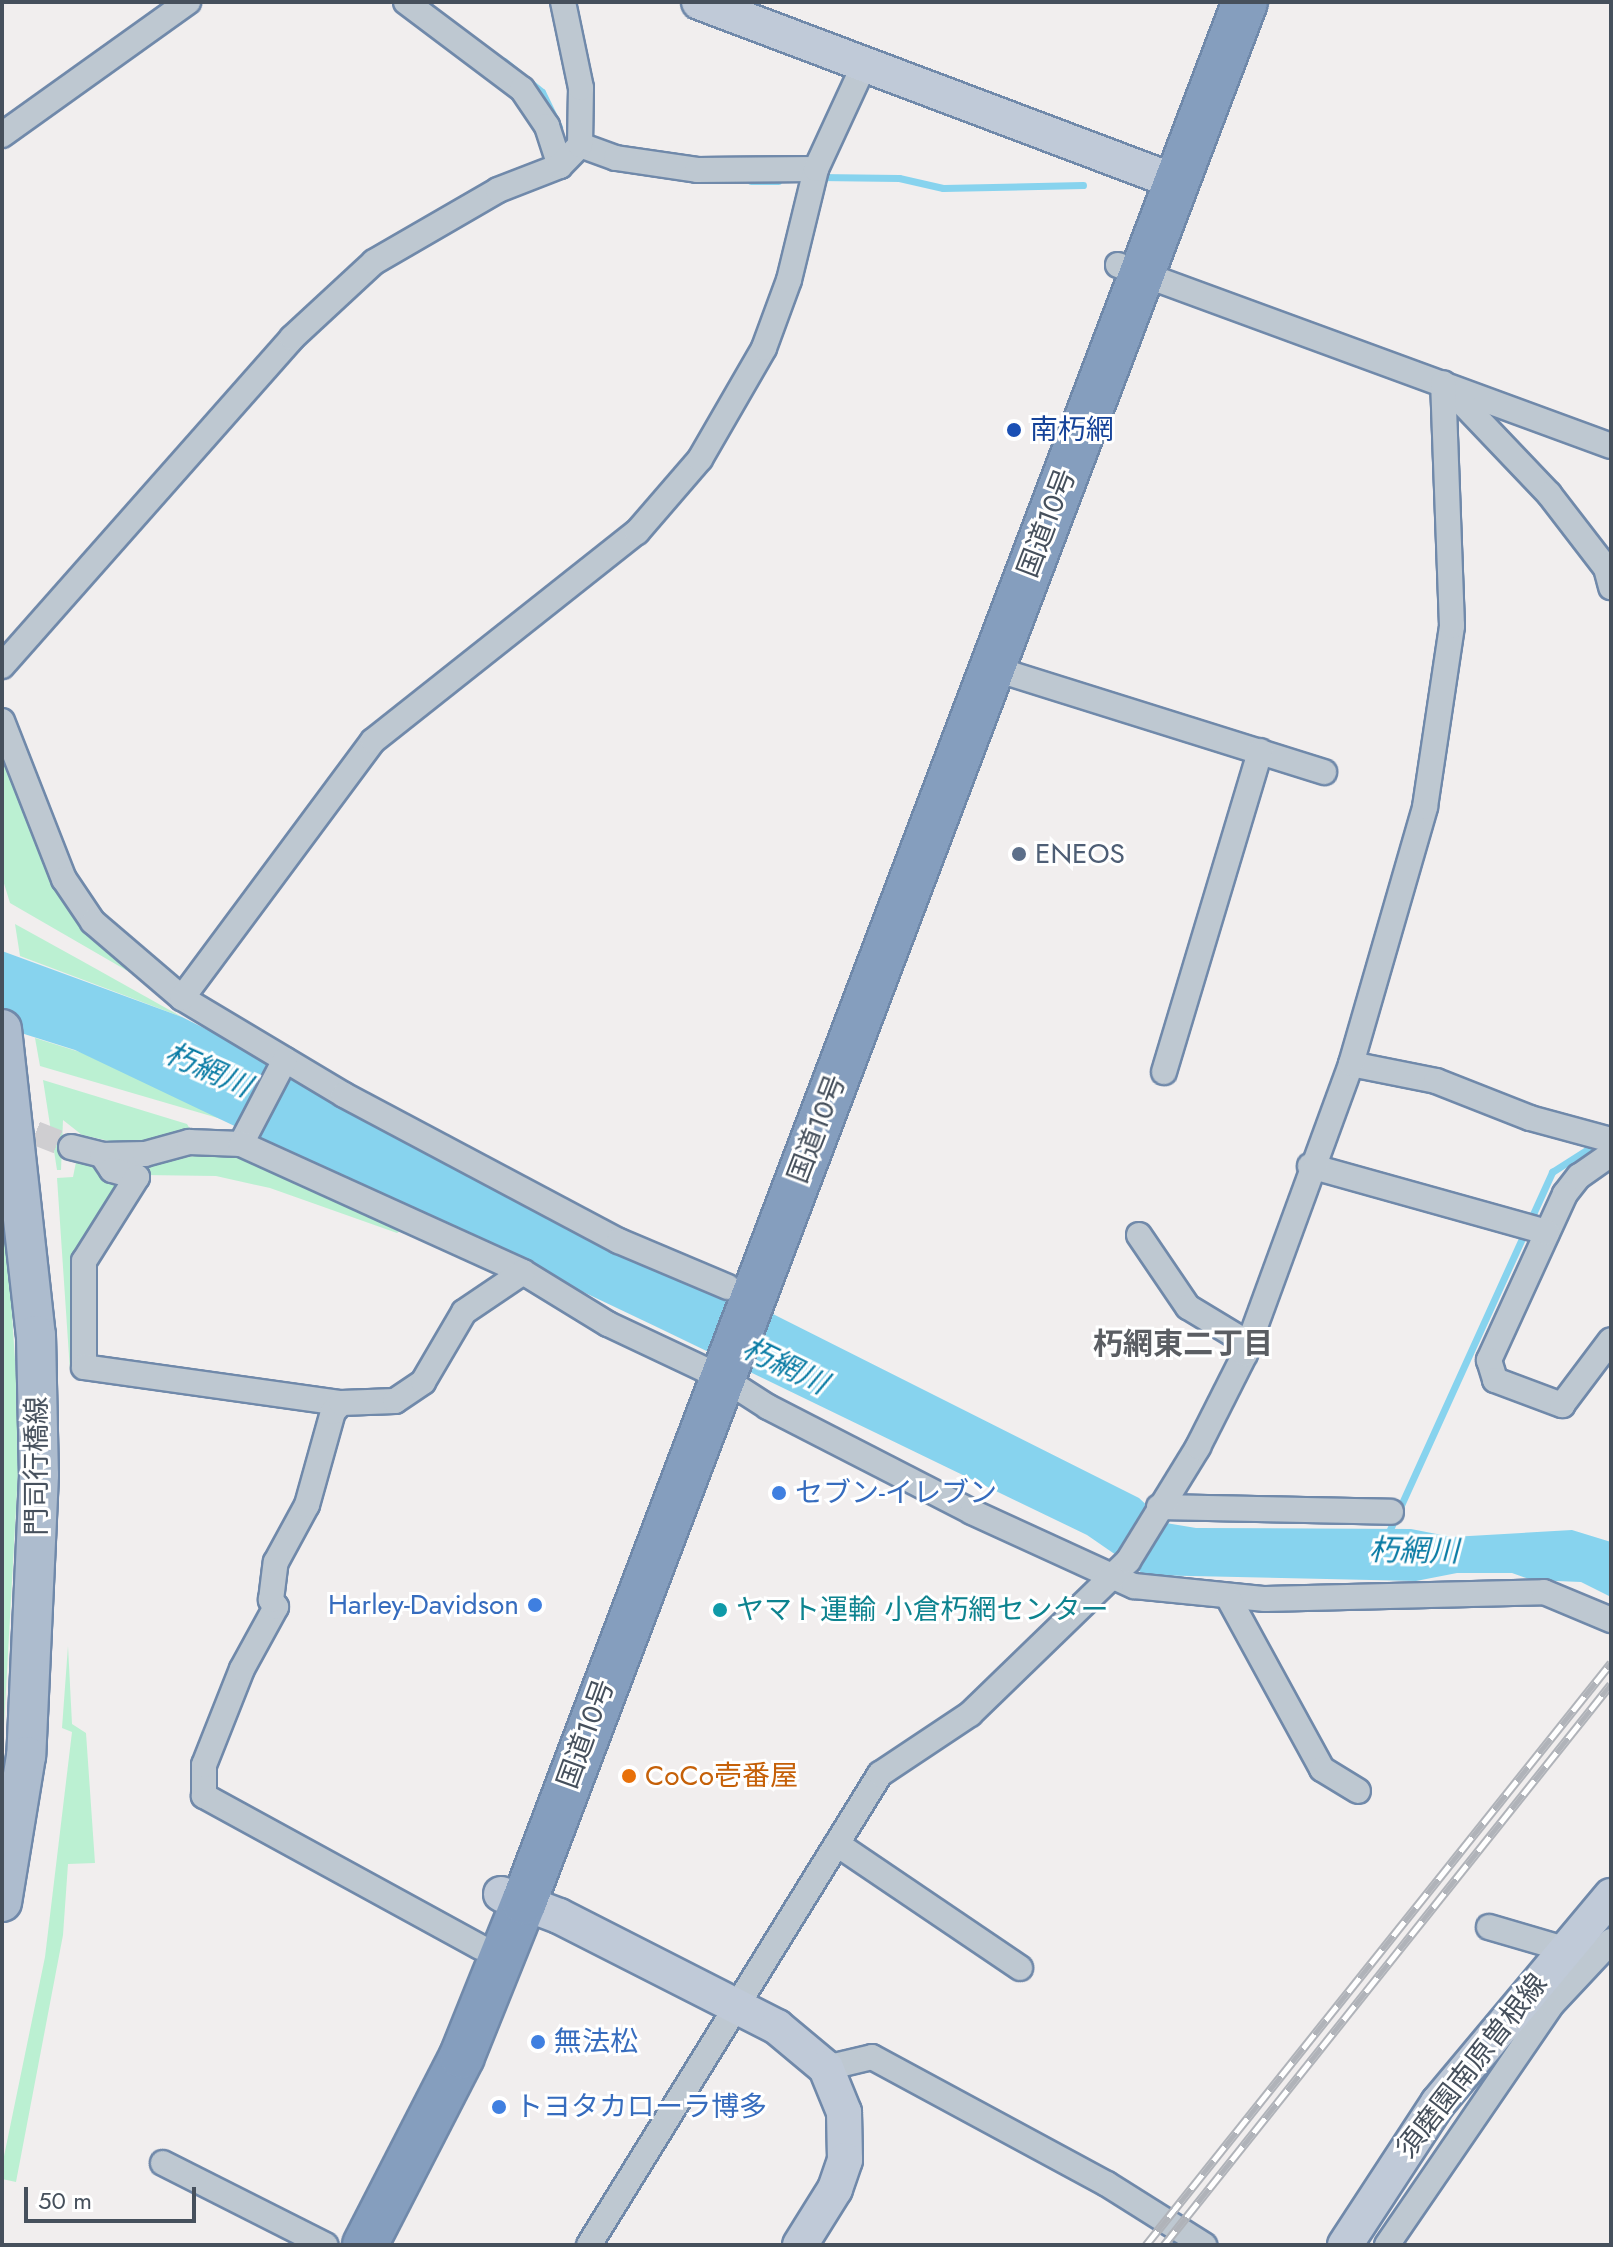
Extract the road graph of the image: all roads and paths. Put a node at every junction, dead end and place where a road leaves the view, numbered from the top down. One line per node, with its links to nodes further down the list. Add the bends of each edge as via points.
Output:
1 (188, 2): 8 (street)
2 (406, 2): 10 (street, via 522,89 547,126)
3 (563, 2): 9 (street, via 581,88)
4 (699, 2): 7 (street)
5 (1213, 2): 12 (highway, 国道10号)
6 (1245, 2): 12 (highway, 国道10号)
7 (864, 65): 11 (street); 12 (street)
8 (2, 135)
9 (580, 145): 10 (street); 11 (street, via 616,158 697,170)
10 (560, 166): 17 (street, via 498,190 374,262 292,338)
11 (816, 169): 22 (street, via 789,280 764,348 700,459 637,532 373,741)
12 (1162, 178): 13 (highway, 国道10号)
13 (1131, 270): 14 (street); 18 (highway, 国道10号); 36 (highway, 国道10号)
14 (1443, 383): 15 (street); 16 (street, via 1549,494 1606,568); 24 (street, via 1452,626 1425,807)
15 (1611, 446)
16 (1611, 587)
17 (2, 666)
18 (992, 668): 20 (street); 36 (highway, 国道10号)
19 (2, 721): 22 (street, via 64,879 93,922)
20 (1260, 751): 21 (street); 26 (street)
21 (1324, 772)
22 (182, 998): 25 (street)
23 (2, 1030): 50 (main road, 門司行橋線, via 36,1335 39,1475 26,1756)
24 (1351, 1064): 28 (street, via 1436,1081 1530,1118); 32 (street)
25 (280, 1066): 27 (street); 36 (street, via 619,1241)
26 (1164, 1072)
27 (246, 1133): 31 (street, via 145,1154); 35 (street)
28 (1601, 1137)
29 (71, 1147): 31 (street)
30 (1611, 1154): 33 (street, via 1579,1176)
31 (102, 1155): 40 (street, via 112,1170 137,1177 84,1261 84,1367)
32 (1310, 1166): 33 (street); 38 (street)
33 (1535, 1228): 37 (street, via 1489,1360 1495,1380 1562,1405)
34 (1139, 1235): 38 (street, via 1188,1307)
35 (523, 1272): 39 (street, via 608,1324); 40 (street, via 464,1312 423,1382 395,1401)
36 (740, 1292): 39 (highway, 国道10号)
37 (1611, 1340)
38 (1249, 1344): 41 (street, via 1198,1447)
39 (709, 1372): 43 (street, via 945,1498); 49 (highway, 国道10号, via 571,1687)
40 (341, 1403): 53 (street, via 327,1422 307,1505 276,1562 271,1600 276,1607 242,1669 208,1751 204,1796)
41 (1158, 1508): 42 (street); 43 (street)
42 (1391, 1512)
43 (1120, 1568): 44 (street, via 1134,1586); 47 (street, via 970,1714 880,1774)
44 (1228, 1597): 45 (street, via 1544,1592); 46 (street, via 1322,1769)
45 (1611, 1620)
46 (1358, 1791)
47 (837, 1844): 55 (street); 56 (street)
48 (1611, 1896): 54 (street, 須磨園南原曽根線)
49 (512, 1898): 53 (highway, 国道10号); 56 (street); 62 (highway, 国道10号, via 462,2056)
50 (2, 1902)
51 (1489, 1927): 54 (street)
52 (1611, 1941): 66 (street, via 1553,2003)
53 (480, 1947): 61 (highway, 国道10号)
54 (1564, 1949): 59 (street, 須磨園南原曽根線, via 1438,2103)
55 (1020, 1968)
56 (739, 2008): 57 (street, via 799,2040); 63 (street)
57 (826, 2068): 64 (street, via 844,2112 845,2160 835,2189); 65 (street, via 872,2057 1107,2184)
58 (163, 2163): 60 (street)
59 (1357, 2239)
60 (325, 2245)
61 (336, 2245)
62 (365, 2245)
63 (589, 2245)
64 (800, 2245)
65 (1204, 2245)
66 (1387, 2245)

